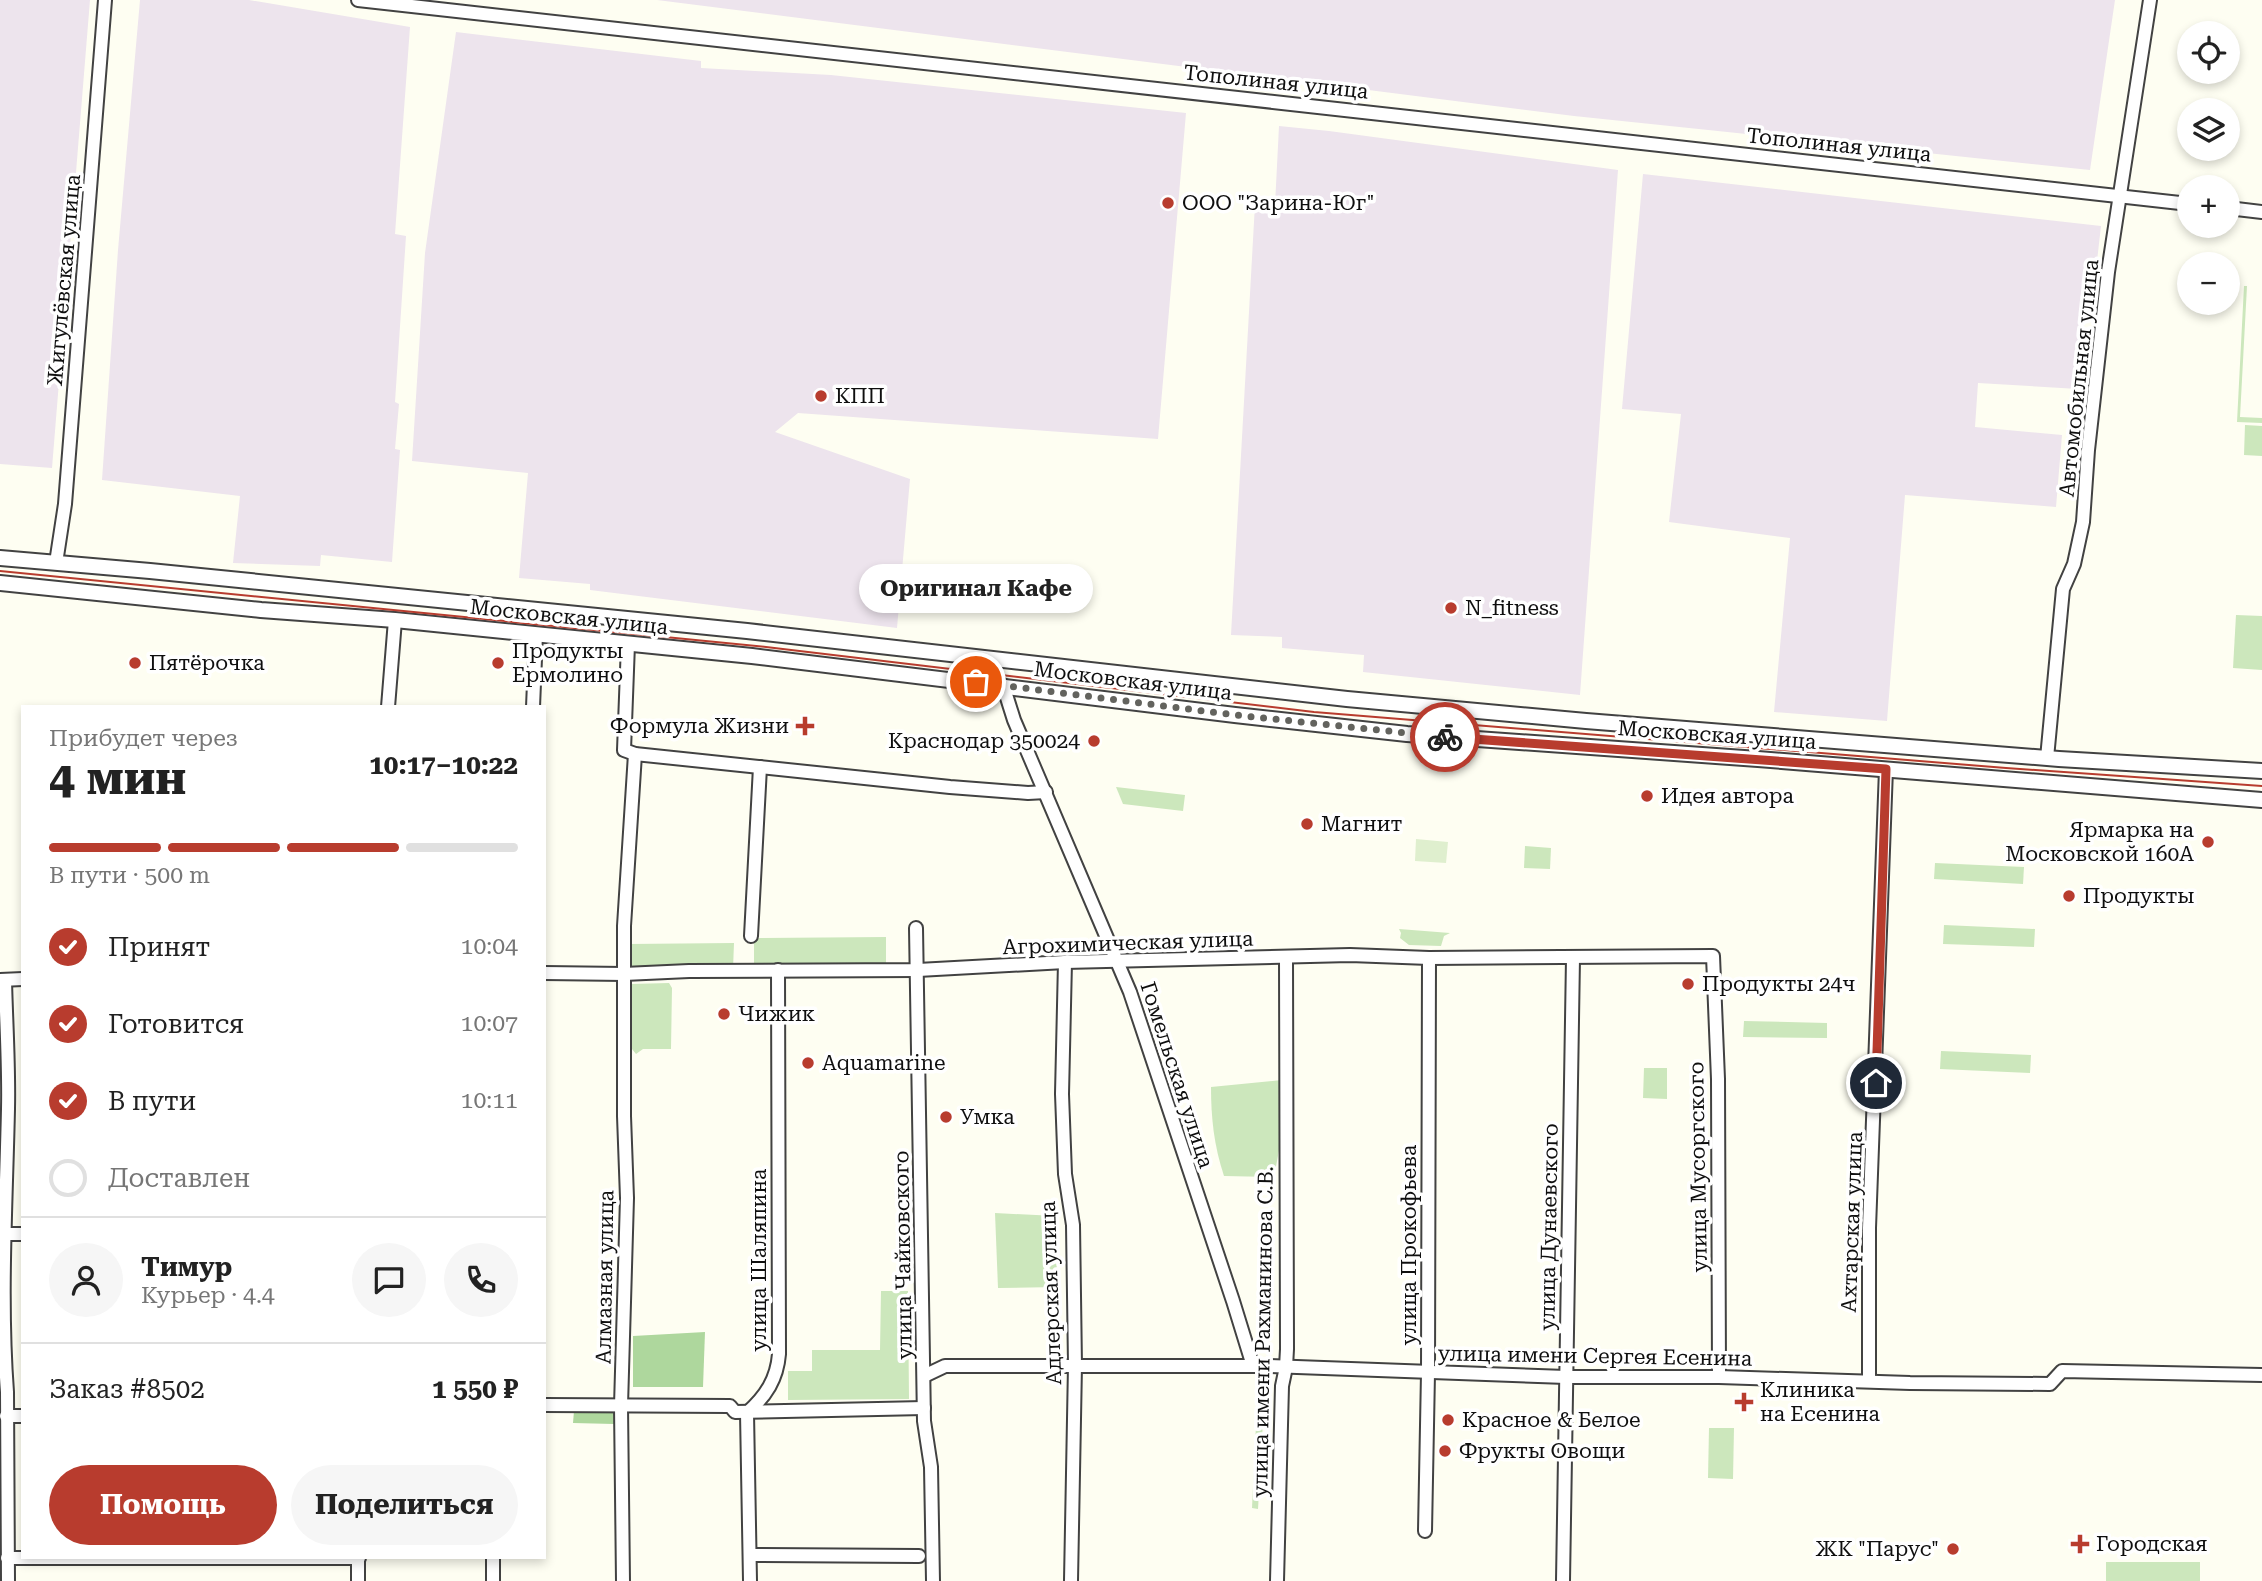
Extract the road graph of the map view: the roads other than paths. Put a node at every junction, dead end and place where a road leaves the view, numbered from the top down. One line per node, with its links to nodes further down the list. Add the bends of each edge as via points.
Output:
1 (105, 0): 9 (street, Жигулёвская улица)
2 (358, 0): 4 (street, Тополиная улица)
3 (2150, 0): 4 (street, Автомобильная улица)
4 (2119, 196): 5 (street, Тополиная улица); 20 (street, Автомобильная улица, via 2083,522 2063,589)
5 (2177, 203)
6 (2240, 209): 7 (street)
7 (2262, 212)
8 (5, 559): 9 (street, Московская улица); 10 (street, via 14,571)
9 (62, 563): 11 (street); 19 (street, Московская улица, via 747,631 1337,698)
10 (4, 583): 11 (street, Московская улица)
11 (61, 590): 12 (street, Московская улица)
12 (395, 621): 13 (street, Московская улица); 16 (street)
13 (536, 634): 14 (street, Московская улица); 17 (street)
14 (628, 644): 15 (street, Московская улица); 18 (street, via 624,750)
15 (1003, 685): 22 (street, Московская улица, via 1395,733); 26 (street, Гомельская улица)
16 (388, 705)
17 (533, 705)
18 (635, 754): 21 (street); 39 (street, Алмазная улица)
19 (2001, 754): 20 (street, Московская улица); 24 (street, via 2007,764)
20 (2053, 759): 23 (street, Московская улица); 25 (street, via 2052,778)
21 (760, 767): 26 (street); 29 (street)
22 (1886, 769): 24 (street, Московская улица); 54 (street, Ахтарская улица, via 1869,1228)
23 (2262, 772)
24 (2000, 780): 25 (street, Московская улица)
25 (2057, 784): 27 (street, Московская улица)
26 (1046, 792): 34 (street, Гомельская улица)
27 (2262, 800)
28 (916, 928): 37 (street, улица Чайковского)
29 (751, 936)
30 (1713, 956): 33 (street, Агрохимическая улица); 53 (street, улица Мусоргского)
31 (1286, 958): 32 (street, Агрохимическая улица); 34 (street, Агрохимическая улица); 48 (street, улица имени Рахманинова С.В.)
32 (1429, 958): 33 (street, Агрохимическая улица); 49 (street, улица Прокофьева)
33 (1573, 958): 52 (street, улица Дунаевского)
34 (1118, 961): 35 (street, Агрохимическая улица); 47 (street, Гомельская улица)
35 (1065, 962): 37 (street, Агрохимическая улица); 46 (street, Адлерская улица, via 1062,1094 1065,1174 1073,1225)
36 (778, 970): 37 (street, Агрохимическая улица); 39 (street, Агрохимическая улица); 59 (street, улица Шаляпина, via 778,1370 764,1398)
37 (918, 970): 51 (street, улица Чайковского)
38 (546, 973): 39 (street, Агрохимическая улица)
39 (624, 974): 57 (street, Алмазная улица, via 626,1198)
40 (21, 979): 41 (street)
41 (2, 980): 42 (street)
42 (8, 1107): 43 (street); 44 (street)
43 (21, 1107)
44 (2, 1234): 45 (street); 55 (street)
45 (21, 1234)
46 (1075, 1365): 47 (street, улица имени Сергея Есенина); 51 (street, улица имени Сергея Есенина, via 945,1366); 75 (street, Адлерская улица)
47 (1253, 1366): 48 (street, улица имени Сергея Есенина)
48 (1286, 1367): 49 (street, улица имени Сергея Есенина); 76 (street, улица имени Рахманинова С.В.)
49 (1428, 1373): 52 (street, улица имени Сергея Есенина); 62 (street, улица Прокофьева)
50 (2262, 1375): 54 (street, улица имени Сергея Есенина, via 2062,1371 2050,1384)
51 (924, 1376): 58 (street, улица Чайковского)
52 (1566, 1377): 53 (street, улица имени Сергея Есенина); 77 (street, улица Дунаевского)
53 (1719, 1377): 54 (street, улица имени Сергея Есенина)
54 (1870, 1381)
55 (3, 1393): 60 (street)
56 (546, 1405): 57 (street)
57 (621, 1406): 59 (street, via 730,1406 735,1412); 72 (street, Алмазная улица)
58 (924, 1408): 59 (street); 74 (street, улица Чайковского, via 931,1467)
59 (747, 1413): 63 (street)
60 (6, 1416): 61 (street); 65 (street)
61 (21, 1416)
62 (1425, 1531)
63 (750, 1555): 64 (street); 73 (street)
64 (919, 1556)
65 (7, 1558): 66 (street); 69 (street)
66 (21, 1558)
67 (358, 1559): 70 (street)
68 (493, 1559): 71 (street)
69 (8, 1581)
70 (358, 1581)
71 (493, 1581)
72 (623, 1581)
73 (750, 1581)
74 (933, 1581)
75 (1071, 1581)
76 (1277, 1581)
77 (1563, 1581)

